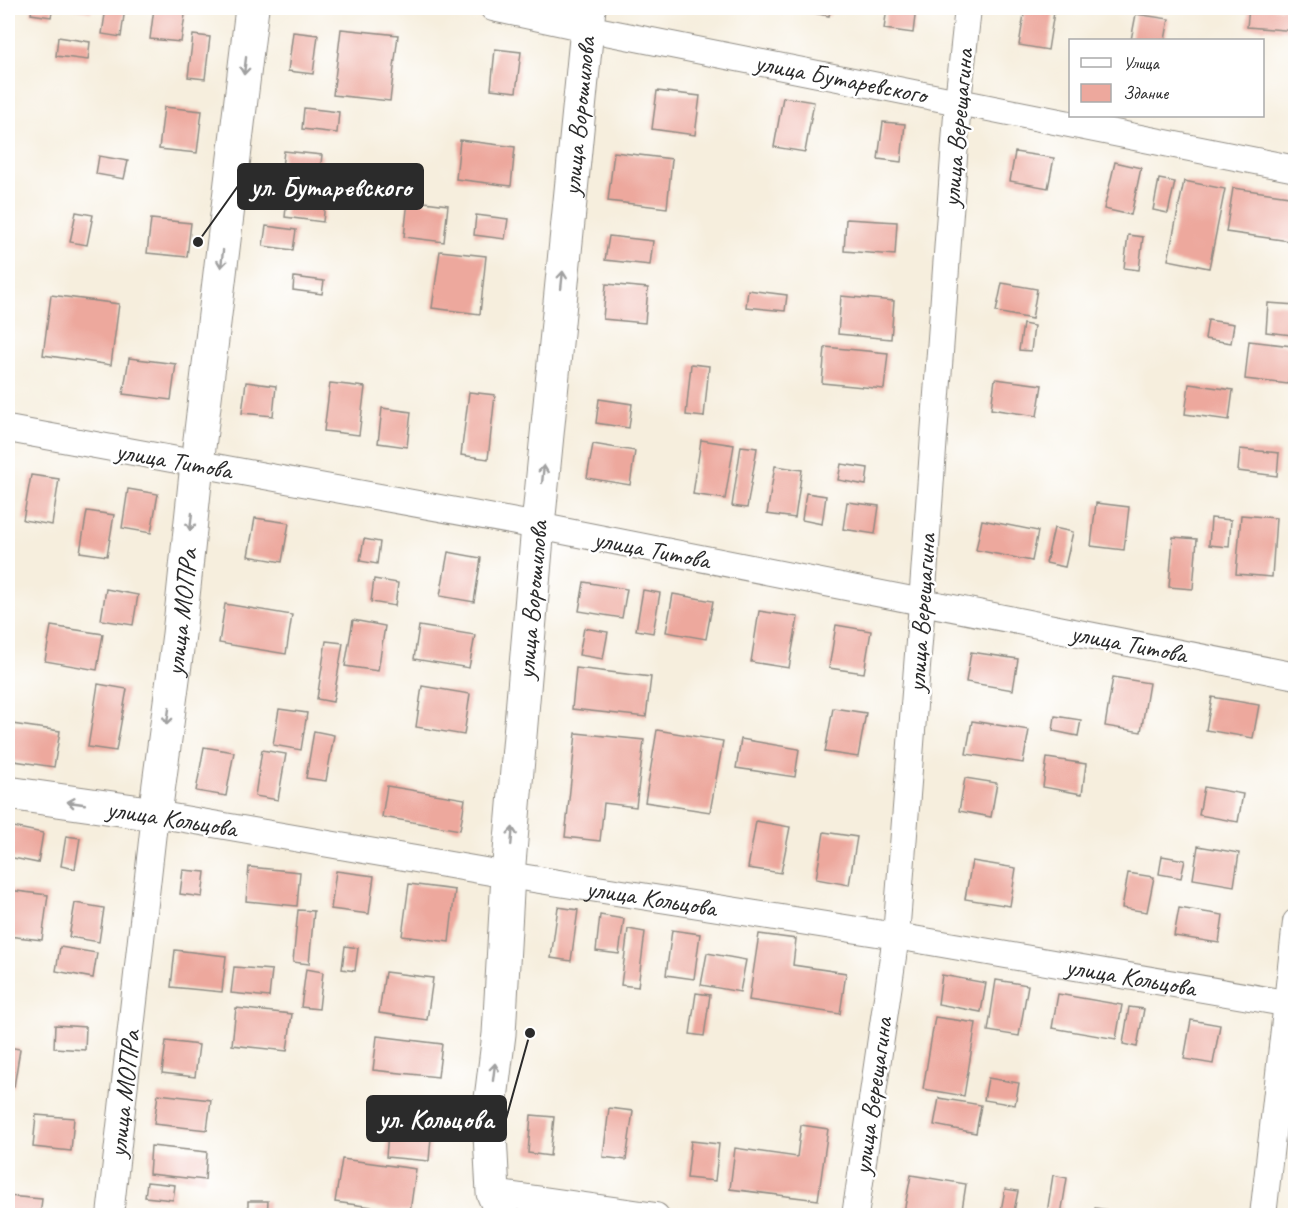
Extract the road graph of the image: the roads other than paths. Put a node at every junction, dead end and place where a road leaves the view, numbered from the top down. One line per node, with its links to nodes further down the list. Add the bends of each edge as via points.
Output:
1 (252, 8): 8 (main road, улица МОПРа, one-way to 8)
2 (493, 8): 4 (street, улица Бутаревского)
3 (968, 8): 5 (street, улица Верещагина)
4 (588, 18): 5 (street, улица Бутаревского); 9 (main road, улица Ворошилова, one-way to 4)
5 (958, 101): 6 (street, улица Бутаревского); 10 (street, улица Верещагина)
6 (1296, 169)
7 (8, 429): 8 (street, улица Титова)
8 (197, 464): 9 (street, улица Титова); 13 (main road, улица МОПРа, one-way to 13)
9 (538, 526): 10 (street, улица Титова); 14 (main road, улица Ворошилова, one-way to 9)
10 (922, 603): 11 (street, улица Титова); 16 (street, улица Верещагина)
11 (1296, 676)
12 (8, 793): 13 (main road, улица Кольцова, one-way to 12)
13 (155, 814): 14 (street, улица Кольцова); 19 (street, улица МОПРа)
14 (508, 875): 16 (street, улица Кольцова); 18 (main road, улица Ворошилова, one-way to 14, via 489,1115 499,1034)
15 (1296, 922): 17 (street)
16 (896, 936): 17 (street, улица Кольцова); 21 (street, улица Верещагина)
17 (1291, 1004): 22 (street)
18 (498, 1204): 20 (street)
19 (110, 1215)
20 (656, 1215)
21 (855, 1215)
22 (1263, 1215)

